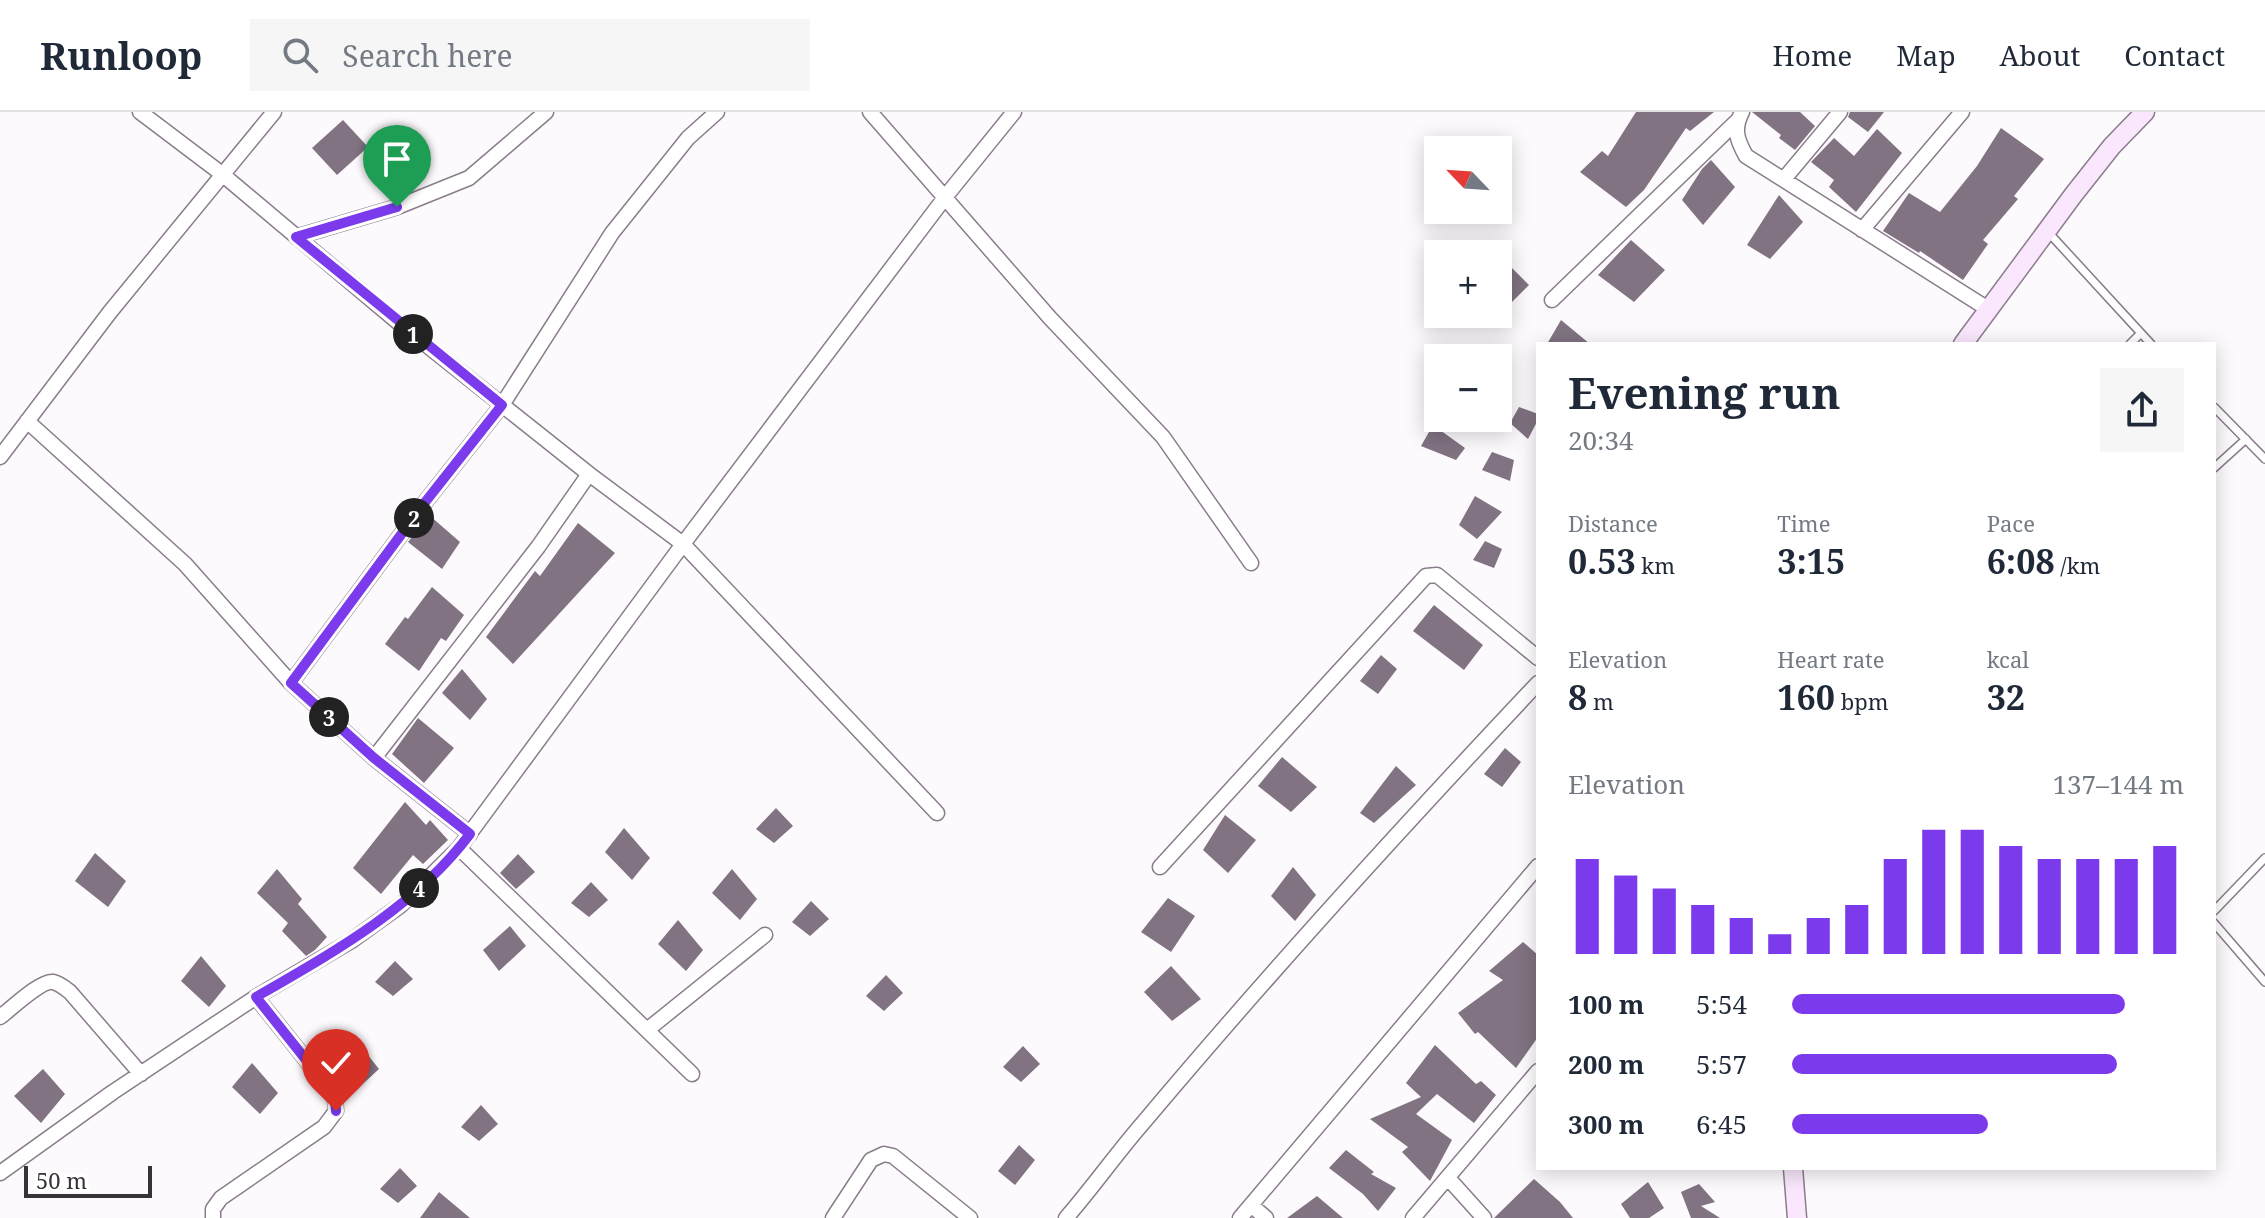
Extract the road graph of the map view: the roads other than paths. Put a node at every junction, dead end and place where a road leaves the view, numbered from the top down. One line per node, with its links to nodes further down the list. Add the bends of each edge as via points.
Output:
1 (140, 112): 11 (street)
2 (274, 112): 11 (street)
3 (546, 112): 16 (street, via 469,178 397,207)
4 (717, 112): 23 (street, via 680,148 612,233)
5 (870, 112): 13 (street)
6 (1014, 112): 13 (street)
7 (1840, 112): 12 (street)
8 (1962, 112): 14 (street)
9 (2145, 112): 15 (main road, via 2112,146)
10 (1740, 116): 12 (street, via 1736,137 1746,156); 17 (street)
11 (222, 174): 16 (street); 25 (street)
12 (1784, 179): 14 (street)
13 (946, 196): 31 (street); 32 (street, via 1050,318 1163,437)
14 (1862, 230): 18 (street)
15 (2048, 232): 18 (main road); 19 (lane)
16 (296, 237): 23 (street)
17 (1552, 300)
18 (1988, 309): 20 (main road)
19 (2140, 334): 21 (lane); 22 (lane)
20 (1964, 342)
21 (2132, 342)
22 (2149, 342)
23 (502, 405): 30 (street); 34 (street)
24 (2216, 409): 26 (lane)
25 (27, 421): 27 (street); 34 (street, via 174,553)
26 (2246, 439): 28 (lane); 29 (lane)
27 (0, 457)
28 (2265, 459)
29 (2216, 466)
30 (589, 474): 31 (street); 36 (street)
31 (683, 544): 37 (street); 38 (street)
32 (1251, 563)
33 (1536, 656): 41 (street, via 1437,575 1426,576)
34 (291, 683): 36 (street)
35 (1536, 685): 60 (street, via 1260,988)
36 (374, 758): 38 (street)
37 (937, 813)
38 (470, 834): 39 (street)
39 (459, 848): 47 (street, via 401,905); 49 (street)
40 (2265, 858): 43 (lane)
41 (1160, 867)
42 (1536, 868): 56 (street)
43 (2216, 909)
44 (2216, 925): 46 (lane)
45 (765, 935): 49 (street)
46 (2265, 982)
47 (256, 997): 51 (street); 57 (street, via 330,1090 336,1111 324,1127 221,1198)
48 (0, 1017): 51 (street, via 40,986 55,982 70,992)
49 (647, 1030): 52 (street)
50 (1536, 1073): 55 (street)
51 (141, 1074): 54 (street)
52 (692, 1074)
53 (1793, 1170): 65 (main road)
54 (0, 1173)
55 (1448, 1178): 63 (street); 64 (street)
56 (1251, 1205): 61 (street); 62 (street)
57 (213, 1218)
58 (833, 1218): 59 (street, via 871,1160 884,1154)
59 (970, 1218)
60 (1066, 1218)
61 (1240, 1218)
62 (1266, 1218)
63 (1413, 1218)
64 (1484, 1218)
65 (1797, 1218)

